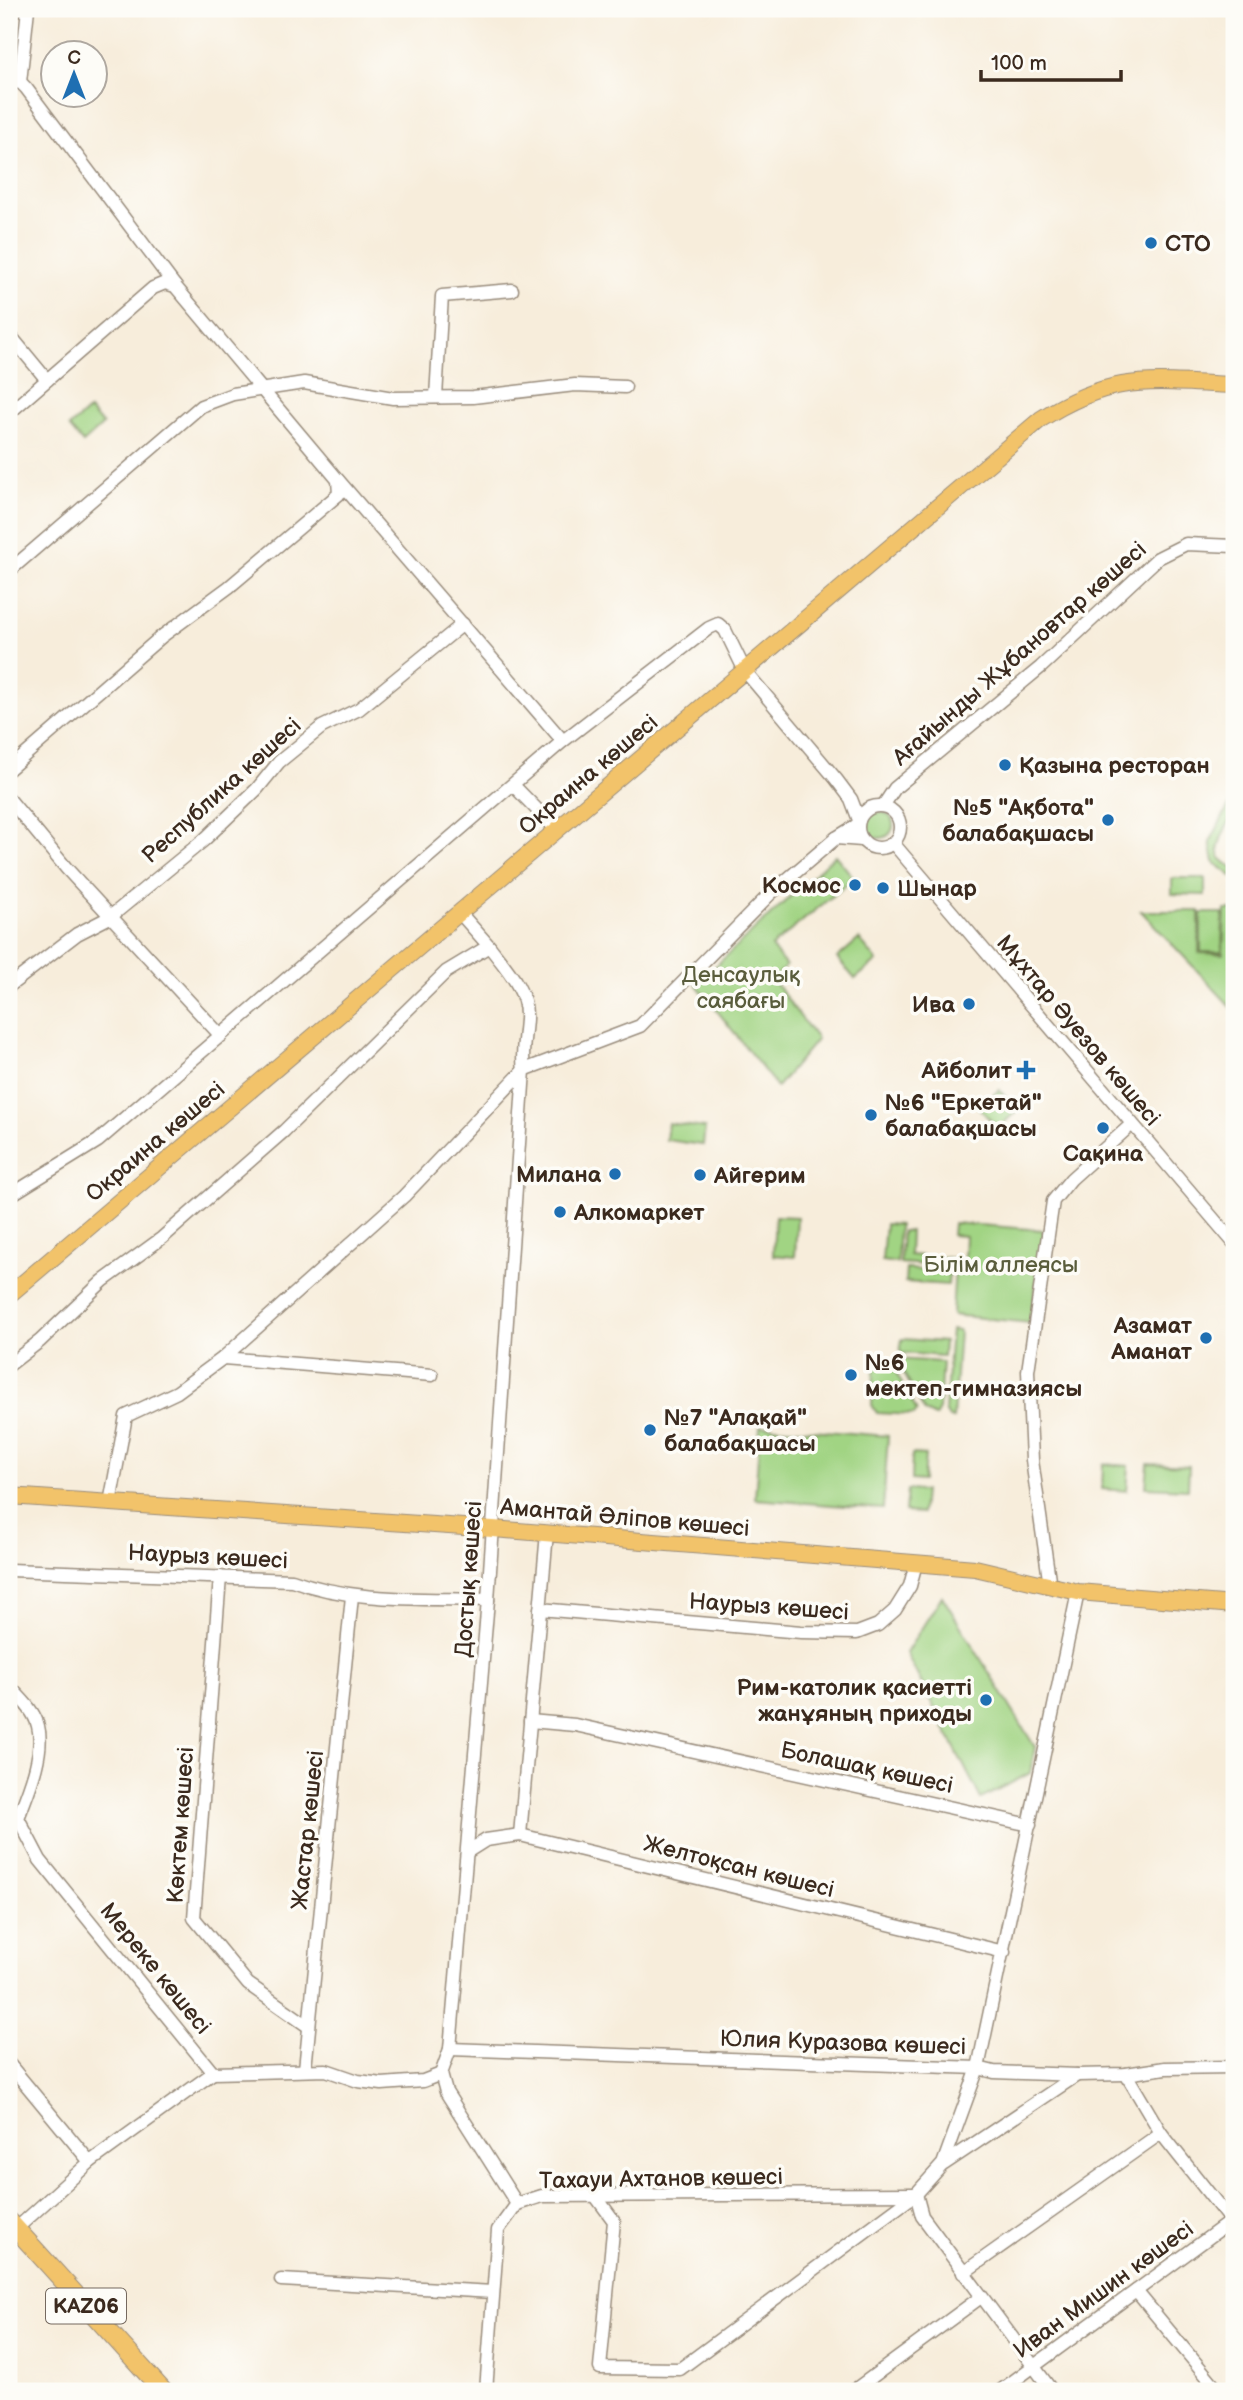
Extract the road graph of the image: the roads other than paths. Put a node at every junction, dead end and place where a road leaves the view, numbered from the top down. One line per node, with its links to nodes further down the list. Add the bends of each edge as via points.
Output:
1 (28, 9): 2 (street)
2 (15, 83): 3 (street)
3 (170, 284): 6 (street, via 153,288); 9 (street)
4 (512, 290): 10 (street, via 442,296)
5 (9, 334): 6 (street)
6 (47, 380): 11 (street)
7 (1234, 385): 16 (main road, Окраина көшесі, via 1114,384 1065,403 1022,433)
8 (625, 387): 10 (street, via 575,385)
9 (263, 388): 10 (street, via 304,383 394,398); 12 (street); 14 (street, via 201,407)
10 (436, 397)
11 (9, 413)
12 (338, 480): 15 (street); 18 (street, via 339,494 331,504 161,637)
13 (1234, 546): 22 (street, Ағайынды Жұбановтар көшесі, via 1186,544 1158,558 1041,667 895,788)
14 (9, 571)
15 (463, 624): 17 (street); 30 (street, Республика көшесі, via 359,709 322,727 279,762 204,839)
16 (745, 671): 17 (street, via 718,624); 21 (street); 25 (main road, Окраина көшесі)
17 (563, 741): 19 (street)
18 (9, 769)
19 (513, 785): 25 (street); 33 (street)
20 (9, 799): 30 (street)
21 (850, 799): 23 (street); 24 (street)
22 (883, 806): 23 (street); 28 (street, via 899,820)
23 (867, 808): 24 (street)
24 (858, 823): 26 (street); 27 (street)
25 (557, 830): 29 (main road, Окраина көшесі)
26 (836, 838): 27 (street); 34 (street, via 770,894 640,1026)
27 (862, 840): 28 (street, via 874,847)
28 (893, 843): 35 (street, Мұхтар Әуезов көшесі)
29 (460, 913): 31 (street, Достық көшесі); 38 (main road, Окраина көшесі)
30 (110, 917): 32 (street, Республика көшесі, via 77,934); 33 (street)
31 (489, 946): 34 (street, Достық көшесі, via 523,995 527,1009); 40 (street, via 446,972 284,1131)
32 (9, 986)
33 (221, 1036): 36 (street, via 97,1141)
34 (524, 1070): 39 (street, via 404,1196); 44 (street, Достық көшесі)
35 (1132, 1124): 37 (street, Мұхтар Әуезов көшесі); 49 (street, via 1060,1189 1051,1212 1028,1371 1032,1460)
36 (9, 1196)
37 (1234, 1243)
38 (9, 1295)
39 (223, 1358): 41 (street); 43 (street, via 177,1392 126,1416)
40 (9, 1365)
41 (432, 1375)
42 (9, 1496): 43 (main road, Амантай Әліпов көшесі)
43 (110, 1503): 44 (main road, Амантай Әліпов көшесі)
44 (493, 1529): 45 (main road, Амантай Әліпов көшесі); 52 (street, Достық көшесі)
45 (547, 1533): 46 (main road, Амантай Әліпов көшесі); 54 (street)
46 (916, 1563): 49 (main road, Амантай Әліпов көшесі, via 988,1570); 54 (street, Наурыз көшесі, via 910,1586 895,1611 858,1633)
47 (9, 1570): 48 (street, Наурыз көшесі)
48 (220, 1577): 51 (street, Наурыз көшесі, via 292,1580 323,1592); 61 (street, Көктем көшесі, via 194,1918 248,1984)
49 (1051, 1586): 50 (main road, Амантай Әліпов көшесі)
50 (1078, 1592): 53 (main road, Амантай Әліпов көшесі); 57 (street)
51 (352, 1596): 52 (street, Наурыз көшесі); 61 (street, Жастар көшесі)
52 (488, 1600): 59 (street, Достық көшесі)
53 (1234, 1605)
54 (540, 1609): 56 (street)
55 (9, 1686): 67 (street, Мереке көшесі, via 33,1714 39,1737 19,1825 40,1860)
56 (530, 1721): 57 (street, Болашақ көшесі, via 575,1725); 58 (street)
57 (1030, 1825): 60 (street)
58 (520, 1835): 59 (street, Желтоқсан көшесі, via 486,1840); 60 (street, Желтоқсан көшесі)
59 (467, 1852): 62 (street, Достық көшесі)
60 (1004, 1952): 65 (street)
61 (308, 2026): 66 (street, Жастар көшесі)
62 (450, 2049): 65 (street, Юлия Куразова көшесі); 68 (street, Достық көшесі)
63 (9, 2064): 72 (street)
64 (1234, 2067): 69 (street, Юлия Куразова көшесі, via 1165,2067)
65 (978, 2068): 70 (street, Юлия Куразова көшесі, via 994,2073); 73 (street)
66 (304, 2069): 67 (street); 68 (street, via 382,2084 423,2081)
67 (213, 2073): 72 (street)
68 (441, 2074): 76 (street, via 446,2092)
69 (1126, 2074): 70 (street, Юлия Куразова көшесі); 71 (street)
70 (1078, 2075): 73 (street)
71 (1161, 2133): 77 (street); 79 (street)
72 (90, 2162): 78 (street)
73 (943, 2164): 74 (street)
74 (916, 2194): 75 (street, Тахауи Ахтанов көшесі); 75 (street, via 680,2369 600,2368 614,2221); 79 (street, via 922,2217)
75 (597, 2197): 76 (street, Тахауи Ахтанов көшесі, via 541,2196)
76 (517, 2204): 82 (street, Тахауи Ахтанов көшесі, via 498,2230)
77 (1233, 2223): 81 (street, Иван Мишин көшесі)
78 (13, 2225): 85 (highway, KАZ06)
79 (963, 2273): 83 (street)
80 (281, 2280): 82 (street)
81 (1136, 2291): 84 (street, Иван Мишин көшесі); 90 (street)
82 (493, 2292): 86 (street, Тахауи Ахтанов көшесі)
83 (981, 2297): 84 (street); 87 (street)
84 (1032, 2367): 88 (street, Иван Мишин көшесі); 89 (street)
85 (163, 2391)
86 (486, 2391)
87 (853, 2391)
88 (1000, 2391)
89 (1052, 2391)
90 (1219, 2391)

